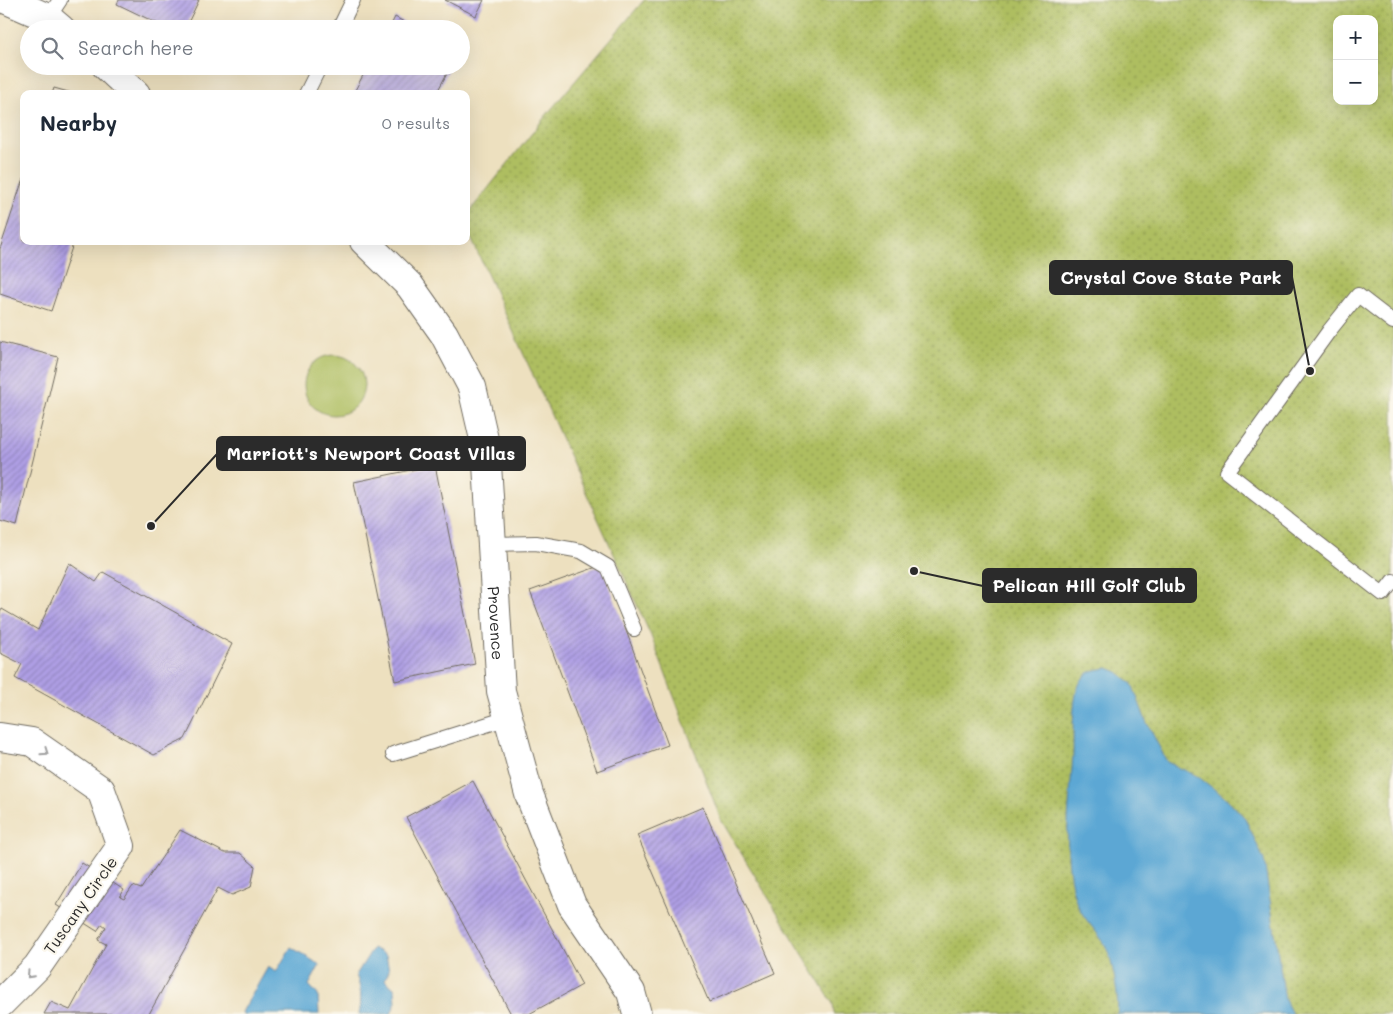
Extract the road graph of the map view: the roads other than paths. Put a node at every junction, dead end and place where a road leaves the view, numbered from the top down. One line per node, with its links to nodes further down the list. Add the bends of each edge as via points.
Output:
1 (7, 0): 3 (street)
2 (353, 0): 4 (lane)
3 (57, 16)
4 (343, 20)
5 (116, 75): 7 (street)
6 (316, 75): 8 (lane)
7 (132, 90)
8 (308, 90)
9 (368, 245): 11 (street, Provence, via 410,286 444,334 472,387 486,448)
10 (1393, 322): 12 (lane, via 1358,296 1227,472 1383,594)
11 (492, 544): 13 (lane, via 536,543 588,555 608,567); 14 (street, Provence, via 501,691)
12 (1393, 581)
13 (634, 629)
14 (508, 718): 16 (lane); 18 (street, Provence, via 529,794 572,905 631,992)
15 (0, 738): 17 (street, Tuscany Circle, one-way to 17, via 32,742 101,790 121,846 37,967)
16 (393, 754)
17 (0, 1004)
18 (637, 1014)

